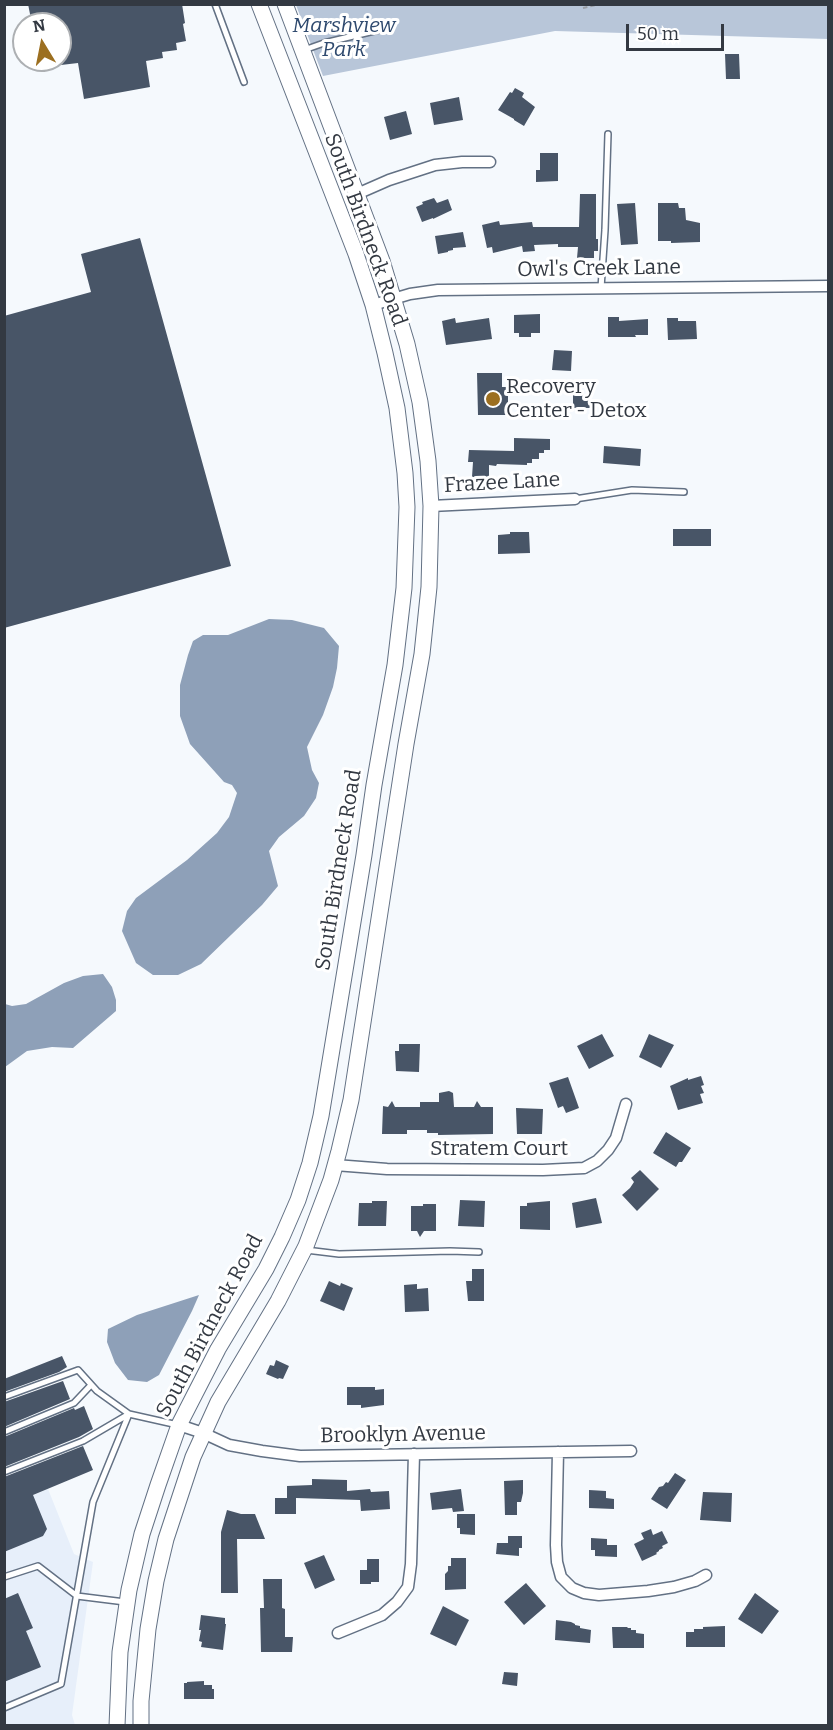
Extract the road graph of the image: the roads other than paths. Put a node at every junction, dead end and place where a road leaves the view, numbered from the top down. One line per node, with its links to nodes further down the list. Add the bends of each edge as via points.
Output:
1 (215, 4): 6 (lane)
2 (259, 4): 13 (main road, South Birdneck Road)
3 (285, 4): 5 (main road, South Birdneck Road)
4 (392, 27): 5 (lane)
5 (302, 51): 9 (main road, South Birdneck Road)
6 (244, 82)
7 (608, 134): 11 (lane)
8 (490, 162): 9 (street, via 435,165)
9 (357, 194): 12 (main road, South Birdneck Road)
10 (828, 286): 11 (street, Owl's Creek Lane)
11 (601, 289): 12 (street, Owl's Creek Lane, via 438,290)
12 (394, 298): 13 (street, Owl's Creek Lane); 16 (main road, South Birdneck Road, via 420,402)
13 (373, 305): 24 (main road, South Birdneck Road, via 401,440 407,507 404,588 395,665 321,1116 310,1163 282,1238)
14 (684, 492): 15 (lane, via 632,490)
15 (575, 500): 16 (street, Frazee Lane)
16 (431, 506): 18 (main road, South Birdneck Road, via 422,654 351,1100)
17 (626, 1104): 18 (street, Stratem Court, via 616,1138 597,1161 584,1168 387,1169)
18 (335, 1165): 19 (main road, South Birdneck Road)
19 (304, 1250): 20 (lane, via 339,1254); 26 (main road, South Birdneck Road, via 227,1384)
20 (479, 1252)
21 (92, 1385): 22 (lane, via 78,1370); 23 (lane); 25 (lane, via 75,1403)
22 (4, 1397)
23 (129, 1414): 24 (lane); 30 (lane, via 83,1441); 33 (lane, via 93,1502)
24 (179, 1425): 26 (street, Brooklyn Avenue); 34 (main road, South Birdneck Road, via 142,1534)
25 (4, 1432)
26 (204, 1433): 29 (street, Brooklyn Avenue, via 230,1445 300,1456); 38 (main road, South Birdneck Road, via 166,1539 156,1581)
27 (631, 1450): 28 (street, Brooklyn Avenue)
28 (558, 1452): 29 (street, Brooklyn Avenue); 31 (street, via 557,1562 561,1577 572,1587 599,1595 648,1591 685,1584)
29 (414, 1454): 35 (street, via 408,1587 382,1615)
30 (4, 1472)
31 (706, 1575)
32 (4, 1577): 33 (lane, via 38,1566)
33 (77, 1596): 34 (lane); 36 (lane, via 61,1684)
34 (127, 1603): 37 (main road, South Birdneck Road)
35 (338, 1633)
36 (4, 1708)
37 (117, 1725)
38 (141, 1725)

